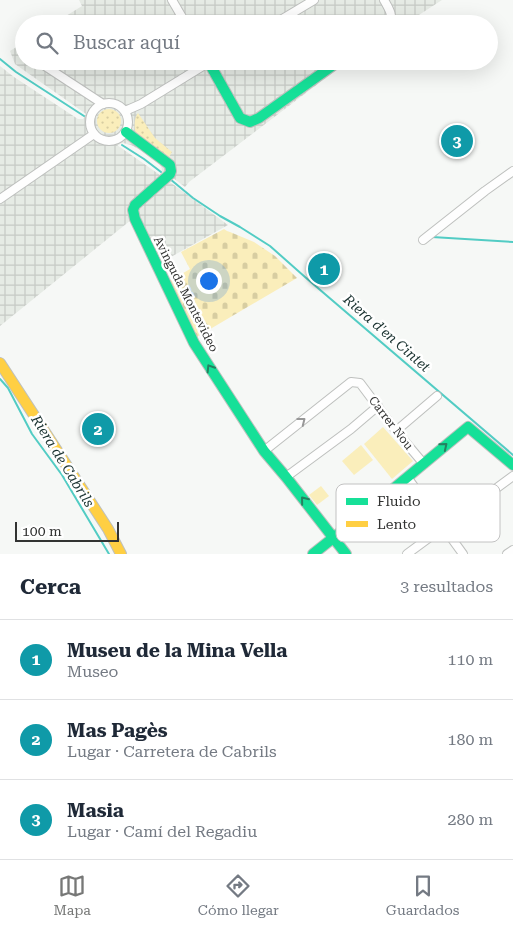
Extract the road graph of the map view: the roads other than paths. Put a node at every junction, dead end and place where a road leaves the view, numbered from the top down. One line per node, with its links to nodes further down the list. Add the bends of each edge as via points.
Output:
1 (172, 0): 4 (street)
2 (314, 0): 5 (street)
3 (384, 0): 6 (street)
4 (181, 15)
5 (289, 15)
6 (392, 15)
7 (51, 70): 11 (street)
8 (196, 70): 12 (street)
9 (213, 70): 10 (street, via 240,118 250,122)
10 (326, 70)
11 (103, 104): 12 (street, via 117,105); 14 (street, via 91,116)
12 (124, 111): 13 (street, via 128,123)
13 (126, 132): 14 (street, via 112,141 105,141); 22 (street, Avinguda Montevideo, one-way to 13, via 194,343 135,220 135,205 170,174 170,165)
14 (94, 134): 16 (street)
15 (513, 171): 17 (street)
16 (0, 199)
17 (423, 240)
18 (0, 363): 37 (street)
19 (437, 396): 21 (street)
20 (378, 406): 21 (street, Carrer Nou); 22 (street, Carrer Nou, one-way to 20, via 351,382 360,383); 25 (street)
21 (396, 431): 23 (street, Carrer Nou)
22 (264, 451): 25 (street, Avinguda Montevideo)
23 (423, 463): 24 (street, one-way to 24, via 468,427); 27 (street)
24 (513, 465)
25 (286, 476): 31 (street, Avinguda Montevideo, one-way to 25)
26 (513, 476): 30 (street)
27 (407, 477): 28 (street); 29 (street)
28 (399, 484)
29 (412, 484)
30 (500, 485)
31 (334, 538): 32 (street, Avinguda Montevideo); 38 (street)
32 (336, 541)
33 (337, 542): 39 (street, Avinguda Montevideo)
34 (423, 542): 40 (street)
35 (455, 542): 41 (street)
36 (513, 550): 42 (street)
37 (121, 554)
38 (313, 554)
39 (346, 554)
40 (407, 554)
41 (463, 554)
42 (507, 554)

